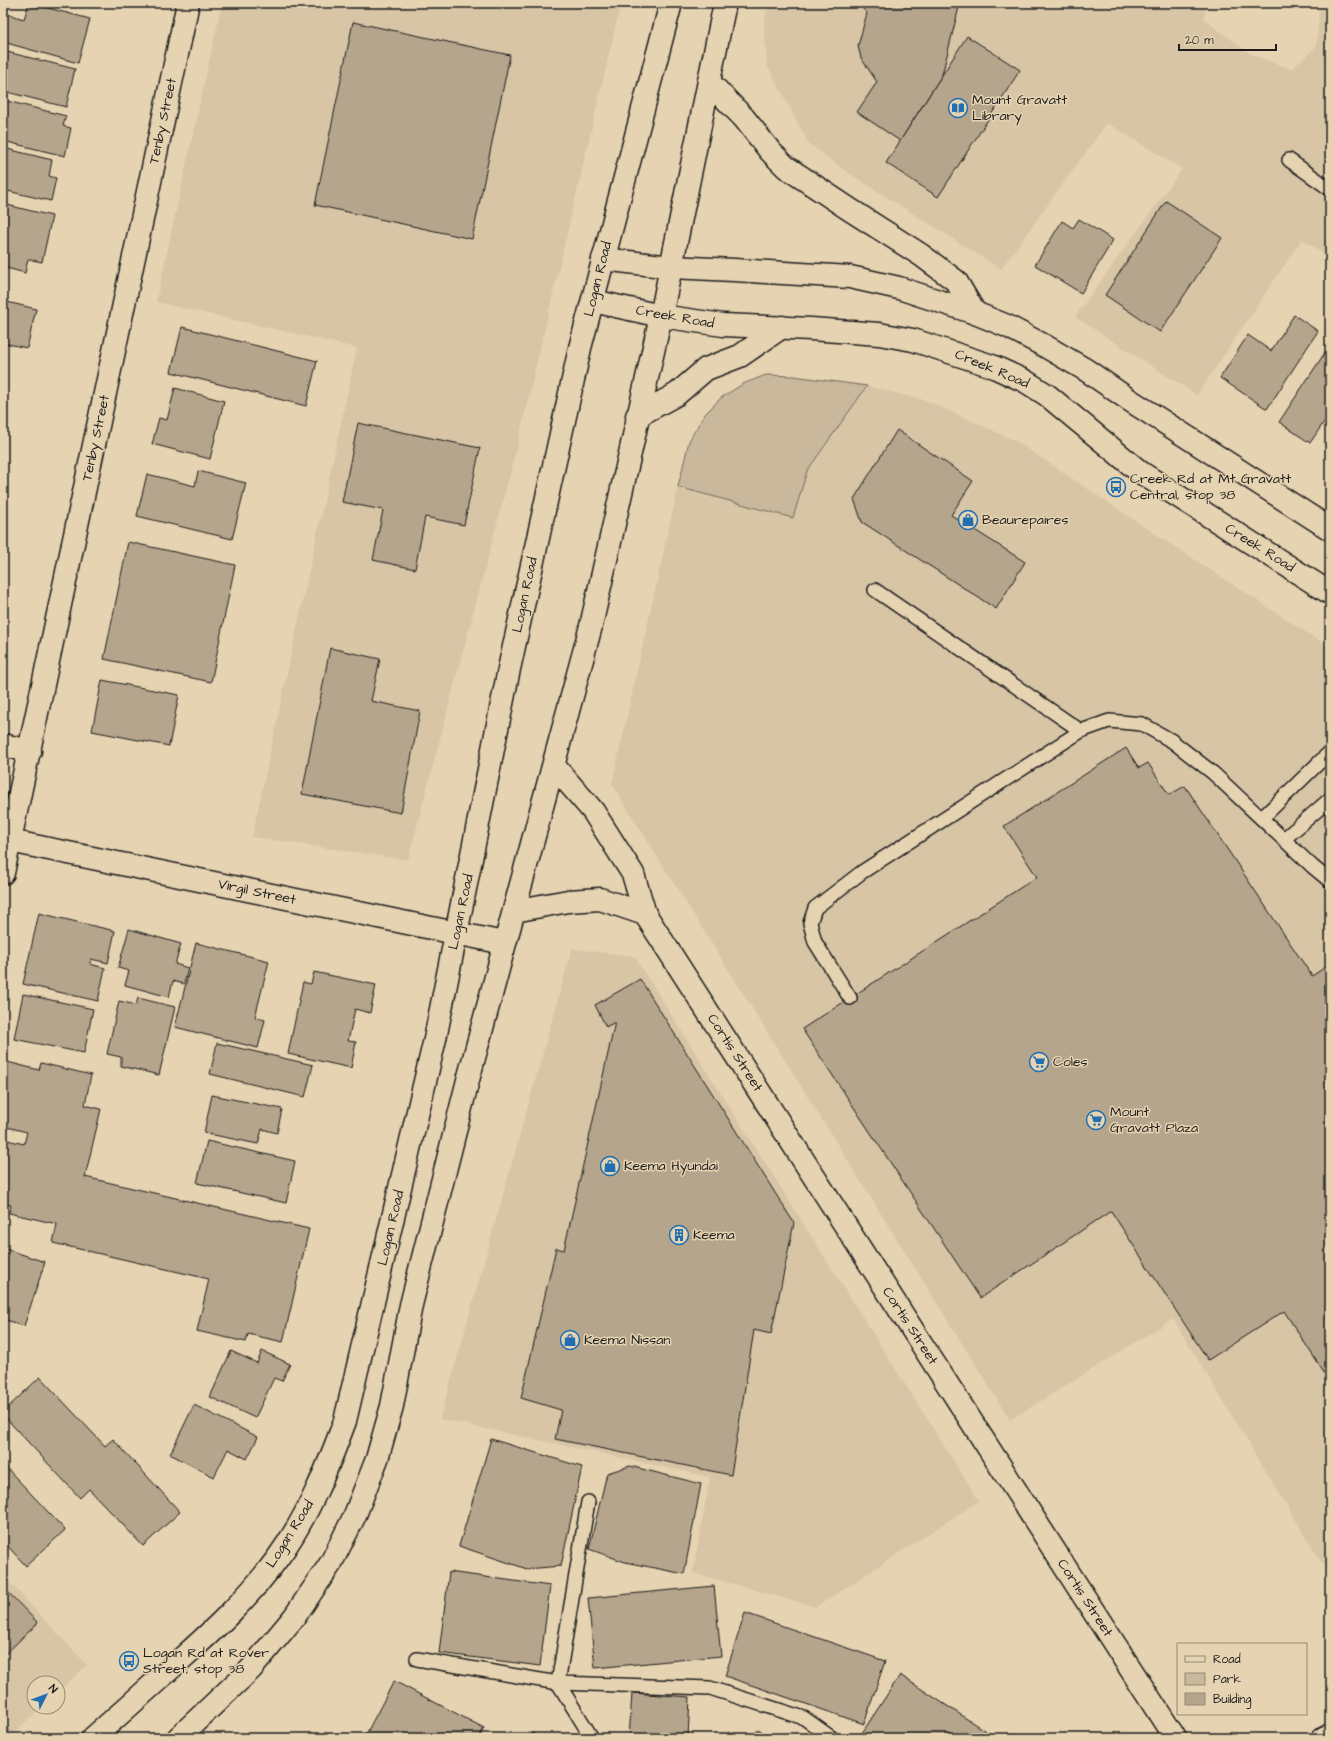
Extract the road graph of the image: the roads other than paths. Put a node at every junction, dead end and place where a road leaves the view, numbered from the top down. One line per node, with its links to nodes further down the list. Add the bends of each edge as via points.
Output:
1 (188, 3): 19 (main road, Tenby Street)
2 (671, 3): 7 (main road, Logan Road)
3 (725, 3): 4 (main road)
4 (709, 82): 8 (main road); 10 (main road, via 786,167 848,210 921,255 956,281)
5 (1289, 160): 6 (lane)
6 (1330, 189)
7 (603, 259): 8 (main road); 9 (main road, Logan Road)
8 (671, 268): 10 (main road, via 850,277 899,288); 11 (main road)
9 (593, 301): 11 (main road, Creek Road); 30 (main road, Logan Road, via 580,348 509,669)
10 (976, 313): 14 (main road, via 1007,326 1086,370)
11 (661, 316): 12 (main road, Creek Road, via 723,325); 13 (main road)
12 (782, 327): 13 (main road, via 740,356 706,369 677,394); 16 (main road, Creek Road, via 865,333 912,340 992,366 1025,381 1047,395 1140,472)
13 (637, 416): 21 (main road, via 591,626)
14 (1330, 529)
15 (875, 590): 17 (lane)
16 (1330, 592)
17 (1081, 731): 23 (lane, via 1109,721 1142,724 1172,741 1201,763); 32 (lane, via 851,879 815,908 810,923 815,942)
18 (3, 745): 19 (main road)
19 (30, 751): 25 (main road, Tenby Street)
20 (1330, 752): 23 (lane)
21 (554, 766): 28 (main road); 29 (main road, Cortis Street, via 593,811 633,874)
22 (1330, 799): 24 (lane)
23 (1262, 818): 24 (lane)
24 (1284, 839): 27 (lane)
25 (10, 841): 26 (main road, Tenby Street); 30 (main road, Virgil Street)
26 (3, 873)
27 (1330, 881)
28 (514, 911): 29 (main road, via 568,901 600,899); 31 (main road)
29 (645, 914): 41 (main road, Cortis Street)
30 (456, 934): 31 (main road, Virgil Street); 37 (main road, Logan Road, via 435,1039 355,1382 345,1421 331,1459 312,1501 277,1559 244,1599)
31 (504, 943): 38 (main road, via 411,1305 390,1413 378,1459 355,1516 331,1563 295,1616 251,1669)
32 (850, 998)
33 (588, 1502): 35 (lane)
34 (417, 1659): 35 (lane)
35 (558, 1683): 39 (lane); 40 (lane, via 710,1688 804,1718)
36 (1330, 1734): 42 (main road)
37 (93, 1738)
38 (178, 1738)
39 (592, 1738)
40 (832, 1738)
41 (1175, 1738)
42 (1323, 1738)

